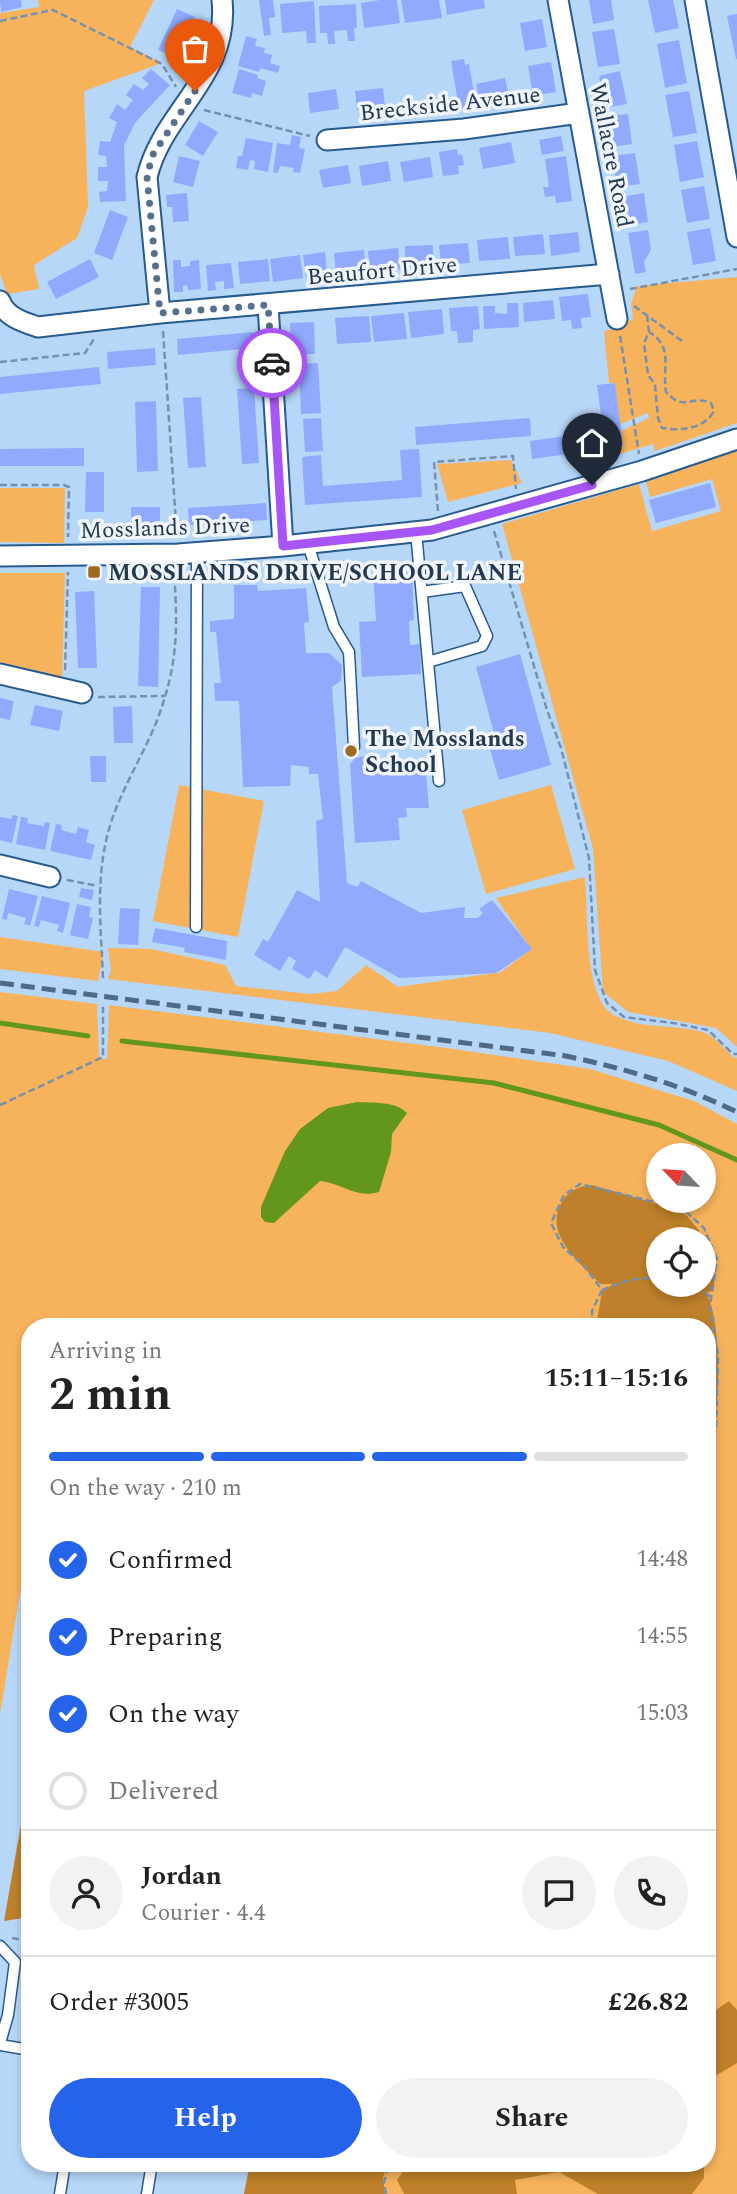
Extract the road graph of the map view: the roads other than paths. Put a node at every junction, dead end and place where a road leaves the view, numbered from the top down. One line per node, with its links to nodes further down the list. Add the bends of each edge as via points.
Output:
1 (222, 0): 10 (street, via 222,34 215,57 152,156 147,177)
2 (558, 0): 4 (street, Wallacre Road)
3 (695, 0): 6 (street)
4 (579, 113): 5 (street, Breckside Avenue, via 464,129); 7 (street, Wallacre Road)
5 (327, 140)
6 (737, 237)
7 (611, 288): 8 (street, Beaufort Drive); 11 (street, Wallacre Road)
8 (268, 305): 10 (street, Beaufort Drive); 15 (street)
9 (1, 307): 10 (street, Beaufort Drive, via 38,327)
10 (160, 313)
11 (617, 319)
12 (737, 439): 13 (street, Mosslands Drive, via 642,471)
13 (416, 532): 14 (street, Mosslands Drive); 18 (lane)
14 (308, 544): 15 (street, Mosslands Drive); 22 (lane, via 334,627 349,652)
15 (283, 546): 16 (street, Mosslands Drive)
16 (183, 554): 17 (street, Mosslands Drive); 26 (lane)
17 (0, 556)
18 (422, 592): 19 (lane); 19 (lane, via 465,586 487,636 482,646)
19 (428, 662): 23 (lane)
20 (0, 674): 21 (street)
21 (82, 693)
22 (354, 747)
23 (439, 781)
24 (0, 865): 25 (street)
25 (50, 877)
26 (195, 927)
27 (0, 1946): 28 (lane, via 15,1962)
28 (0, 2044): 29 (lane)
29 (21, 2048)
30 (64, 2172): 32 (lane)
31 (151, 2172): 33 (lane)
32 (60, 2194)
33 (147, 2194)

